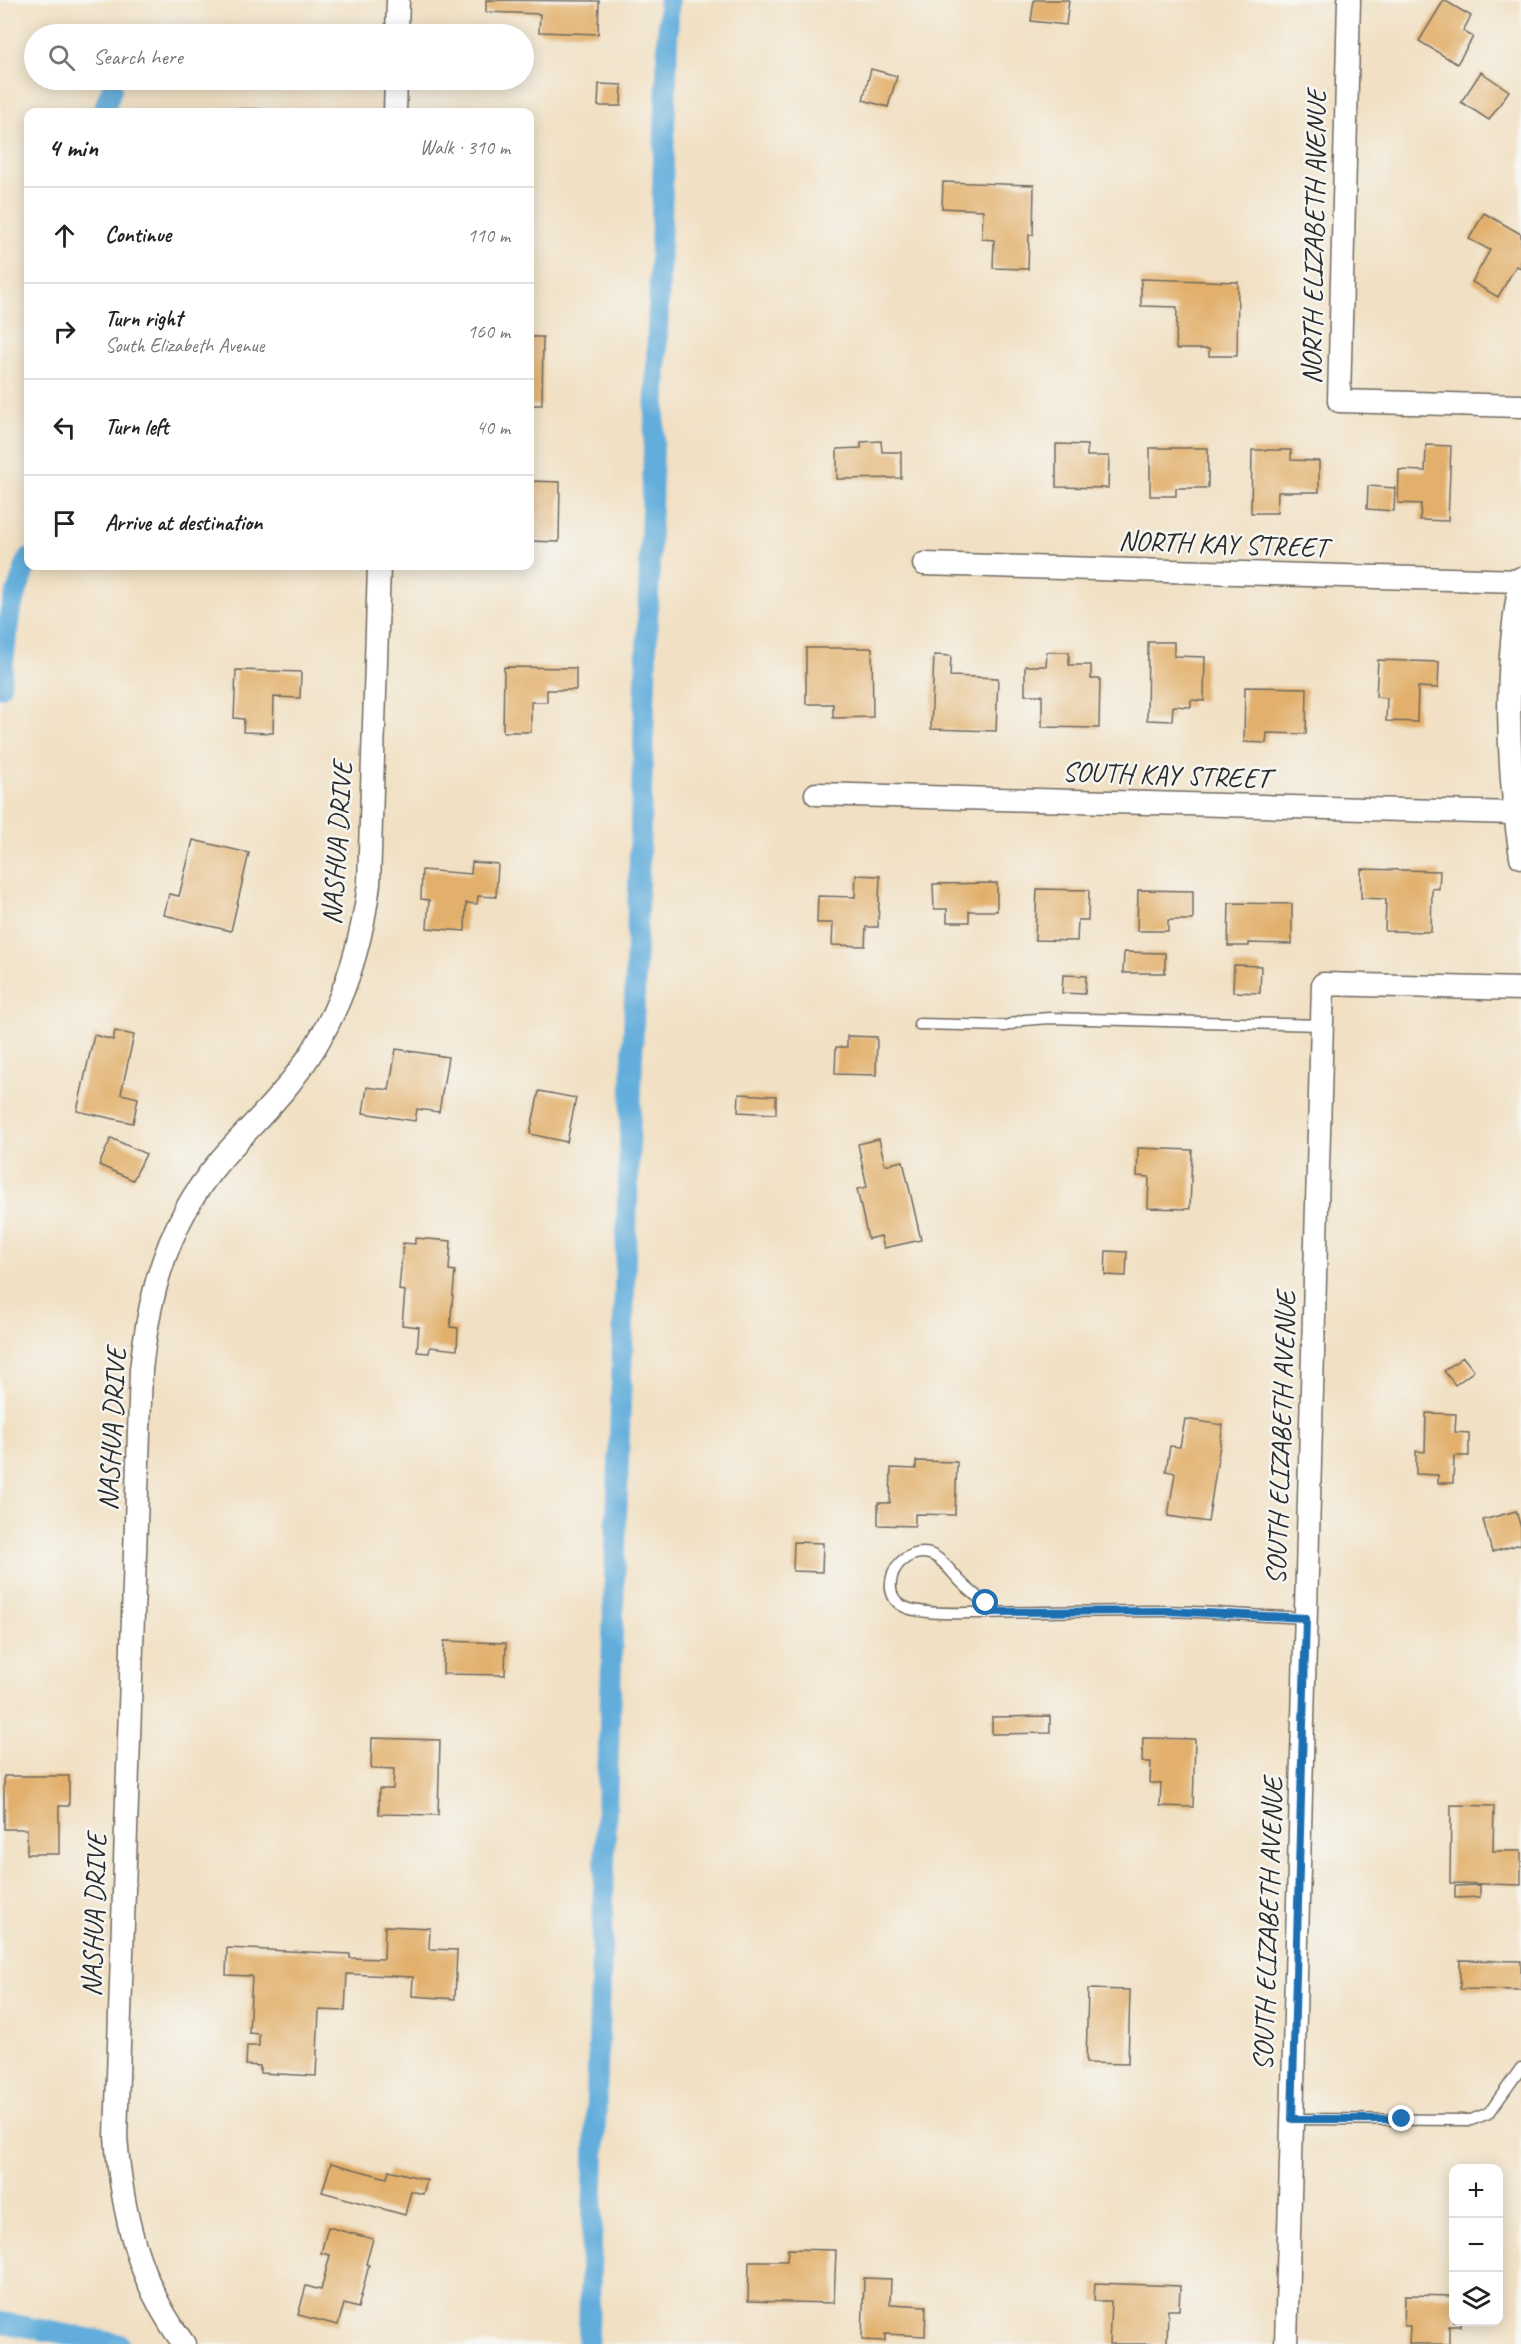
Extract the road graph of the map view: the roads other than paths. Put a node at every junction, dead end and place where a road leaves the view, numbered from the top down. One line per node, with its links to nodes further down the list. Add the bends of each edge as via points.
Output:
1 (398, 0): 3 (street)
2 (1348, 0): 6 (street, NORTH ELIZABETH AVENUE, via 1339,401)
3 (397, 24)
4 (395, 90): 5 (street)
5 (394, 108)
6 (1521, 406)
7 (924, 564): 9 (street, NORTH KAY STREET)
8 (379, 570): 20 (street, NASHUA DRIVE, via 369,885 354,961 338,1005 316,1047 289,1085 204,1180 188,1206 153,1293 141,1370 116,2137 125,2215 139,2260)
9 (1521, 580): 11 (street, via 1509,690)
10 (816, 794): 11 (street, SOUTH KAY STREET)
11 (1514, 813): 12 (street)
12 (1521, 857)
13 (1521, 989): 15 (street, SOUTH ELIZABETH AVENUE, via 1323,984)
14 (919, 1024): 15 (lane, via 1005,1026 1049,1018)
15 (1322, 1025): 17 (street, SOUTH ELIZABETH AVENUE)
16 (991, 1612): 16 (lane, via 932,1613 902,1606 892,1595 893,1574 908,1556 922,1551 933,1554); 17 (lane, via 1167,1611)
17 (1306, 1618): 19 (street, SOUTH ELIZABETH AVENUE)
18 (1521, 2068): 19 (lane, via 1489,2114 1471,2120)
19 (1292, 2119): 21 (street, SOUTH ELIZABETH AVENUE)
20 (184, 2344)
21 (1286, 2344)

